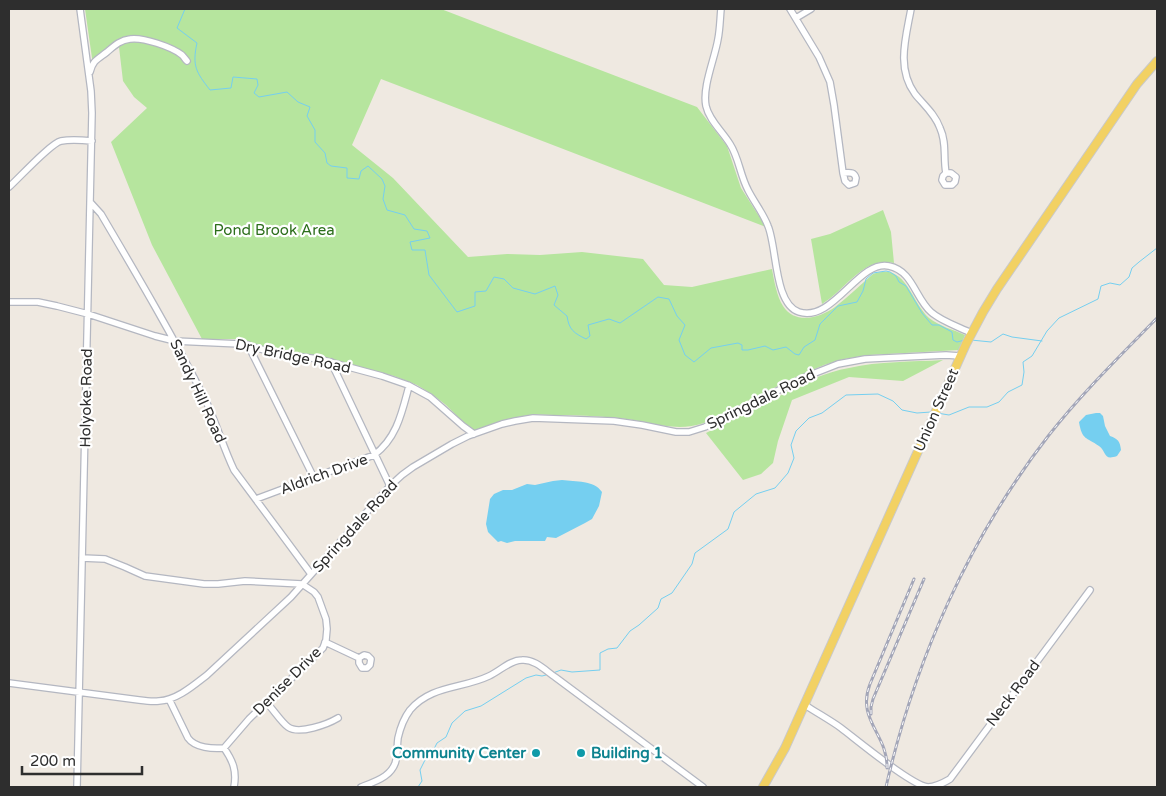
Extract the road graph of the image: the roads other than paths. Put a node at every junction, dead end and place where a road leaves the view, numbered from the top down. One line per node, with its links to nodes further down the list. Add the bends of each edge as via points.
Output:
1 (80, 9): 9 (street, Holyoke Road)
2 (721, 9): 17 (street, via 718,39 706,87 706,106 730,144 748,190 769,227 786,302 799,312 818,310 837,299 868,270 887,265 907,276 931,312)
3 (790, 9): 6 (street)
4 (812, 9): 6 (street)
5 (911, 9): 12 (street, via 904,50 905,70 911,88 940,127)
6 (796, 18): 11 (street, via 830,82)
7 (187, 61): 9 (street, via 163,45 130,38 117,43 92,64)
8 (1157, 61): 17 (main road, Union Street, via 1137,84 1024,248)
9 (89, 75): 10 (street, Holyoke Road)
10 (92, 140): 13 (street, via 57,142); 14 (street, Holyoke Road)
11 (843, 173)
12 (946, 173)
13 (9, 188)
14 (91, 203): 16 (street, Holyoke Road); 18 (street, Sandy Hill Road, via 102,214)
15 (9, 302): 16 (street, Dry Bridge Road, via 38,302)
16 (88, 314): 18 (street, Dry Bridge Road); 28 (street, Holyoke Road)
17 (969, 338): 20 (main road, Union Street)
18 (175, 341): 19 (street, Dry Bridge Road); 27 (street, Sandy Hill Road, via 213,416 234,470)
19 (248, 345): 21 (street, Dry Bridge Road, via 278,354); 25 (street)
20 (960, 356): 23 (street, Springdale Road, via 866,359 838,364 689,432 614,422 533,418 515,420); 38 (main road, Union Street)
21 (330, 362): 22 (street, Dry Bridge Road); 24 (street)
22 (409, 386): 23 (street, Dry Bridge Road, via 430,397); 24 (street, Aldrich Drive, via 395,431)
23 (474, 434): 26 (street, Springdale Road, via 413,467)
24 (374, 455): 25 (street, Aldrich Drive); 26 (street)
25 (314, 478): 27 (street, Aldrich Drive)
26 (390, 486): 29 (street, Springdale Road)
27 (256, 499): 29 (street, Sandy Hill Road)
28 (82, 558): 30 (street, via 105,559 145,576 200,583); 35 (street, Holyoke Road)
29 (311, 574): 30 (street, Springdale Road)
30 (302, 584): 32 (street, Denise Drive, via 314,592 323,606 327,623); 36 (street, Springdale Road, via 207,675)
31 (1090, 590): 46 (street, Neck Road, via 950,778)
32 (325, 642): 33 (street); 37 (street, Denise Drive, via 318,653)
33 (359, 658)
34 (9, 683): 35 (street, Springdale Road)
35 (79, 692): 36 (street, Springdale Road, via 148,701); 41 (street, Holyoke Road)
36 (169, 699): 40 (street, via 191,742)
37 (266, 702): 39 (street, via 286,726 294,730 315,727); 40 (street, Denise Drive)
38 (805, 705): 45 (main road, Union Street); 46 (street, via 908,778)
39 (338, 718)
40 (224, 748): 42 (street, via 235,772)
41 (77, 787)
42 (234, 787)
43 (361, 787): 44 (street, via 386,775 396,764 403,722 417,702 442,689 475,682 514,661 523,660 536,664)
44 (703, 787)
45 (763, 787)
46 (930, 787)

